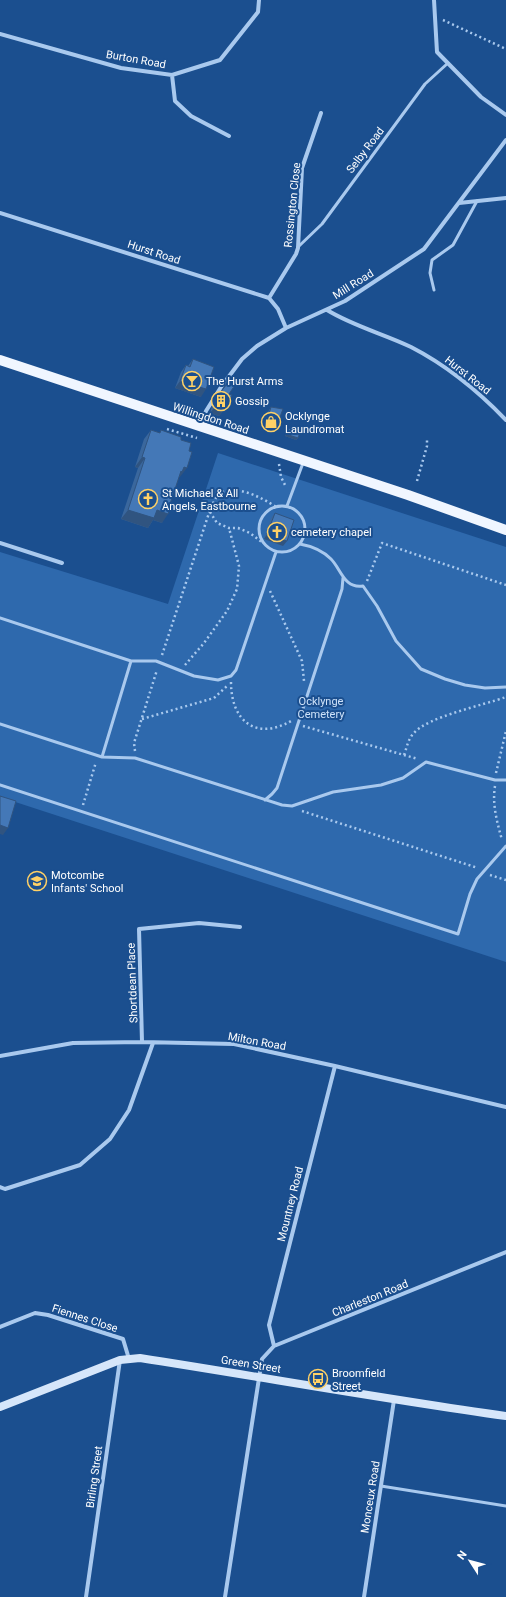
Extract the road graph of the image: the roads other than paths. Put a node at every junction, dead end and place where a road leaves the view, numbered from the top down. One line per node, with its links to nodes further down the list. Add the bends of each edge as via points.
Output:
1 (259, 0): 5 (street, Burton Road, via 258,12 220,60)
2 (434, 0): 4 (street, via 437,52)
3 (0, 34): 5 (street, Burton Road, via 121,68)
4 (448, 63): 7 (street, via 481,97); 14 (lane, Selby Road, via 425,84 322,224)
5 (172, 75): 8 (street, via 175,101 191,116)
6 (322, 113): 14 (street, Rossington Close, via 302,168)
7 (506, 115)
8 (229, 136)
9 (506, 140): 12 (street, Mill Road)
10 (506, 198): 11 (street)
11 (477, 201): 12 (street); 15 (lane, via 453,245 432,260 430,273)
12 (459, 203): 17 (street, Mill Road, via 424,249)
13 (0, 213): 16 (street, Hurst Road)
14 (298, 248): 16 (street, Rossington Close)
15 (434, 290)
16 (269, 298): 18 (street, via 278,309)
17 (327, 310): 18 (street, Mill Road); 20 (street, Hurst Road, via 340,318 411,347 450,370 482,395)
18 (286, 328): 21 (street, Mill Road, via 242,359 206,411)
19 (0, 360): 21 (main road, Willingdon Road)
20 (506, 420)
21 (200, 427): 22 (main road, Willingdon Road)
22 (303, 461): 23 (lane); 24 (main road, Willingdon Road)
23 (287, 506): 26 (lane, via 294,509 304,520 305,535); 27 (lane, via 276,507 265,513 259,527 263,542)
24 (506, 530)
25 (0, 543): 28 (street)
26 (300, 544): 27 (lane, via 291,551); 29 (lane, via 310,546 331,559)
27 (276, 552): 31 (lane, via 236,670 231,676 218,680 194,676 160,662)
28 (62, 563)
29 (343, 578): 32 (lane, via 358,587 363,586 396,641 422,669 465,685 485,688); 37 (lane, via 342,588 277,788)
30 (0, 618): 31 (lane)
31 (131, 660): 34 (lane)
32 (506, 687)
33 (0, 724): 34 (lane)
34 (102, 757): 37 (lane, via 135,758)
35 (506, 780): 37 (lane, via 495,780 426,762 402,778 381,785 333,792 292,806)
36 (0, 785): 38 (lane, via 458,934 477,879)
37 (265, 800)
38 (505, 847)
39 (240, 927): 40 (street, Shortdean Place, via 199,923 139,929)
40 (142, 1042): 41 (street, Milton Road); 42 (street, Milton Road, via 73,1043)
41 (153, 1043): 43 (street, Milton Road, via 234,1044); 45 (street, via 129,1110 110,1139 80,1165 5,1189)
42 (0, 1056)
43 (335, 1066): 44 (street, Milton Road); 48 (street, Mountney Road, via 268,1325)
44 (506, 1107)
45 (0, 1187)
46 (506, 1252): 48 (street, Charleston Road)
47 (0, 1327): 49 (street, Fiennes Close, via 35,1313 48,1315 123,1339)
48 (274, 1346): 50 (street, Charleston Road, via 262,1359)
49 (125, 1360): 50 (street, Green Street, via 140,1358); 52 (street, Green Street); 56 (street, Birling Street)
50 (259, 1376): 51 (street, Green Street); 57 (street)
51 (394, 1400): 53 (street, Green Street); 54 (street, Monceux Road)
52 (0, 1407)
53 (506, 1416)
54 (381, 1486): 55 (lane); 58 (street, Monceux Road)
55 (506, 1506)
56 (86, 1597)
57 (225, 1597)
58 (364, 1597)

